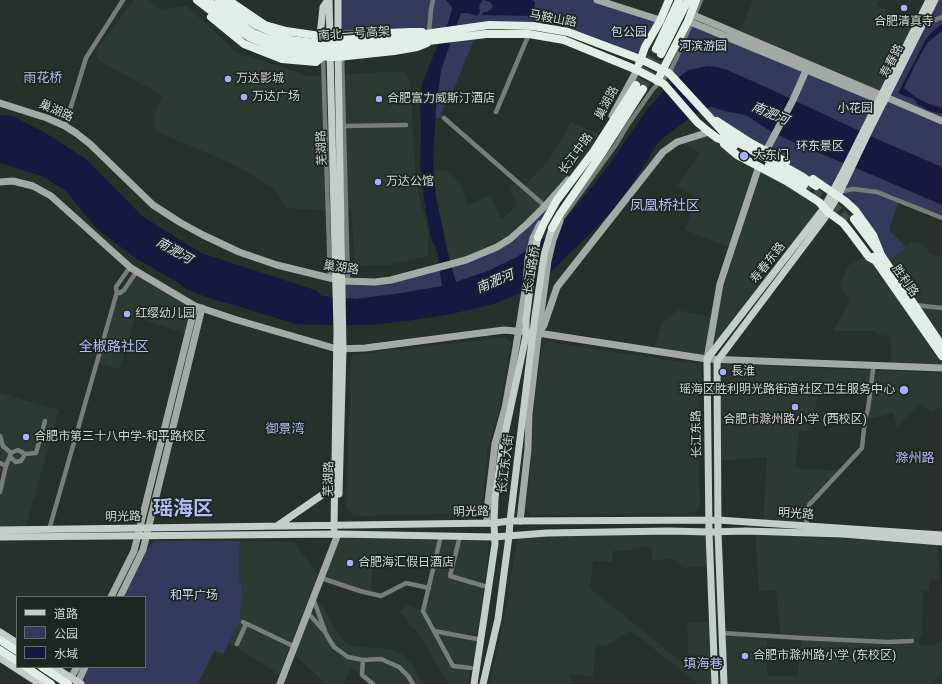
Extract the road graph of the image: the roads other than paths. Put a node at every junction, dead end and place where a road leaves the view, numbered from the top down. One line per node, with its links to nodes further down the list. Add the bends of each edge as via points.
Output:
1 (123, 0): 41 (street, via 86,58)
2 (191, 0): 28 (highway, via 247,40 285,55 318,59)
3 (197, 0): 28 (highway, via 249,37 283,51)
4 (207, 0): 27 (highway, 南北一号高架, bridge, via 253,33 288,47 321,50 356,49)
5 (219, 0): 27 (highway, 南北一号高架, bridge, via 256,25 291,40 314,43)
6 (228, 0): 24 (highway, via 265,25)
7 (329, 0): 24 (main road, via 323,7); 25 (main road, 芜湖路)
8 (338, 0): 26 (main road, 芜湖路)
9 (433, 0): 23 (street, via 431,9)
10 (597, 0): 21 (street)
11 (669, 0): 21 (highway)
12 (680, 0): 13 (highway, via 659,52)
13 (688, 0)
14 (696, 0): 19 (highway)
15 (700, 0): 19 (street)
16 (929, 0): 34 (main road, 寿春路)
17 (935, 0): 20 (main road, 寿春路)
18 (942, 17): 20 (street, via 935,20)
19 (692, 18): 30 (street); 32 (highway)
20 (927, 18): 34 (main road, 寿春路)
21 (660, 20): 29 (highway)
22 (529, 34): 23 (highway, 马鞍山路, via 486,34 457,38); 31 (highway, 马鞍山路, via 564,40); 36 (street)
23 (434, 35): 26 (highway, via 410,32); 27 (highway, 马鞍山路); 28 (highway, via 417,47); 29 (highway, 马鞍山路, via 489,25 533,26 568,32)
24 (320, 36): 25 (highway)
25 (330, 36): 26 (highway); 28 (main road, 芜湖路)
26 (338, 36): 28 (main road, 芜湖路)
27 (419, 39)
28 (333, 56): 42 (street); 64 (main road, 芜湖路)
29 (640, 59): 31 (highway); 32 (highway, 马鞍山路)
30 (807, 67): 34 (street); 45 (street)
31 (636, 70): 33 (highway, 马鞍山路); 52 (street, 巢湖路, via 601,135)
32 (666, 71): 33 (highway); 37 (highway, 马鞍山路)
33 (660, 82): 43 (highway); 58 (street)
34 (883, 98): 39 (street); 48 (main road, 寿春路)
35 (0, 103): 41 (street, 巢湖路)
36 (496, 112)
37 (708, 116): 45 (highway); 51 (highway, via 735,141 794,171)
38 (444, 118): 54 (street)
39 (942, 121)
40 (406, 125): 42 (street)
41 (65, 126): 64 (street, 巢湖路, via 90,144 153,205 182,224 239,252 277,265)
42 (344, 126): 64 (street)
43 (709, 132): 44 (highway); 72 (street, via 677,142 663,152 558,287 544,325)
44 (717, 138): 46 (highway, via 738,155); 50 (highway)
45 (766, 151): 53 (highway)
46 (759, 166): 55 (highway, via 800,189); 76 (street, 长江东路, via 720,284)
47 (578, 173): 52 (street); 59 (highway, 长江中路, via 639,87 602,153); 60 (highway, 长江中路)
48 (844, 178): 53 (main road, 寿春东路)
49 (0, 182): 62 (street, via 13,181 33,186 51,196)
50 (804, 185)
51 (816, 186)
52 (561, 190): 54 (street, 巢湖路); 60 (street, via 540,223)
53 (837, 194): 55 (main road, 寿春东路); 56 (street, via 853,189 877,192); 61 (highway, via 855,210 873,235)
54 (545, 206): 64 (street, 巢湖路, via 503,244 473,257 391,280)
55 (826, 210): 61 (highway, via 843,222 869,257); 76 (main road, 寿春东路); 77 (main road, 寿春东路, via 824,219)
56 (942, 218)
57 (851, 219): 61 (highway, 胜利路)
58 (560, 221): 69 (street, via 548,261)
59 (552, 228): 69 (main road, 长江路桥, via 544,255)
60 (535, 238): 70 (main road, 长江路桥)
61 (878, 258): 66 (highway, 胜利路); 75 (highway, 胜利路)
62 (130, 266): 63 (street); 65 (street, via 116,287)
63 (137, 271): 65 (street, via 124,290); 67 (street)
64 (339, 280): 74 (main road, 芜湖路)
65 (117, 292): 100 (street)
66 (914, 305): 68 (street); 73 (highway, 胜利路)
67 (199, 307): 74 (street); 97 (street); 98 (street)
68 (942, 308)
69 (538, 318): 72 (main road, 长江东大街)
70 (523, 319): 71 (street); 72 (main road, 长江东大街)
71 (518, 333): 72 (street); 74 (street, via 365,352); 93 (street, via 505,408 494,444 487,511)
72 (532, 334): 76 (street); 90 (main road, 长江东大街); 91 (street, via 528,449); 93 (main road, 长江东大街, via 503,443)
73 (942, 346)
74 (341, 350): 87 (main road, 芜湖路); 94 (main road, 芜湖路)
75 (942, 356)
76 (707, 361): 77 (street); 92 (main road, 长江东路)
77 (717, 362): 78 (street); 79 (street); 89 (main road, 长江东路)
78 (942, 368)
79 (873, 370): 80 (street); 96 (street, via 862,448 809,505)
80 (942, 373)
81 (45, 421): 83 (street, via 36,453)
82 (0, 436): 84 (street, via 3,446)
83 (24, 454): 84 (street, via 18,450); 84 (street, via 21,461 16,462)
84 (11, 455): 86 (street)
85 (0, 463): 86 (street)
86 (6, 466): 88 (street)
87 (335, 486): 94 (main road, 芜湖路); 95 (main road, 芜湖路)
88 (0, 492)
89 (718, 520): 92 (main road, 明光路); 96 (main road, 明光路); 102 (main road, 长江东路)
90 (510, 521): 91 (main road, 明光路); 93 (main road, 明光路); 109 (main road, 长江东大街)
91 (520, 521): 92 (main road, 明光路)
92 (709, 521): 101 (main road, 长江东路)
93 (491, 523): 94 (main road, 明光路); 111 (main road, 长江东大街)
94 (336, 525): 95 (main road, 明光路); 103 (main road, 芜湖路)
95 (276, 526): 98 (main road, 明光路)
96 (807, 526): 104 (main road, 明光路)
97 (140, 528): 98 (main road, 明光路); 100 (main road, 明光路); 105 (street)
98 (149, 528): 106 (street)
99 (0, 530): 100 (main road, 明光路)
100 (49, 530)
101 (709, 532): 102 (main road, 明光路); 109 (main road, 明光路, via 547,533); 152 (main road, 长江东路)
102 (718, 532): 112 (main road, 明光路, via 843,534); 122 (main road, 长江东路)
103 (336, 534): 106 (main road, 明光路); 107 (main road, 明光路); 113 (street); 129 (street)
104 (942, 535)
105 (138, 536): 106 (main road, 明光路); 110 (main road, 明光路); 116 (street, via 134,551)
106 (147, 536): 117 (street)
107 (441, 536): 108 (main road, 明光路); 115 (street)
108 (460, 536): 111 (main road, 明光路); 114 (street, via 450,576)
109 (509, 536): 111 (main road, 明光路); 151 (main road, 长江东大街, via 498,619)
110 (0, 537)
111 (494, 537): 150 (main road, 长江东大街)
112 (942, 542)
113 (321, 578): 115 (street, via 381,596 406,584); 118 (street)
114 (484, 586)
115 (428, 588): 120 (street, via 423,611)
116 (112, 596)
117 (120, 596)
118 (313, 598): 119 (street); 123 (street)
119 (308, 613): 123 (street); 147 (street)
120 (434, 631): 124 (street); 140 (street, via 453,666)
121 (0, 632): 127 (main road)
122 (722, 633): 126 (street, via 888,642); 153 (main road, 长江东路)
123 (326, 634): 134 (street, via 334,647 348,656)
124 (477, 639)
125 (0, 640): 131 (highway)
126 (912, 641)
127 (16, 642)
128 (237, 644): 129 (street, via 245,623)
129 (291, 645): 146 (street)
130 (0, 650): 133 (highway)
131 (16, 650)
132 (0, 658): 143 (main road)
133 (16, 660)
134 (363, 660): 148 (street, via 362,675); 149 (street, via 381,659 399,667)
135 (27, 668): 144 (highway)
136 (44, 668): 141 (highway, bridge)
137 (55, 668): 141 (main road)
138 (76, 668): 141 (street)
139 (86, 668): 142 (street)
140 (471, 668)
141 (69, 681): 142 (main road); 145 (street)
142 (79, 683)
143 (40, 684)
144 (51, 684)
145 (65, 684)
146 (275, 684)
147 (280, 684)
148 (373, 684)
149 (413, 684)
150 (474, 684)
151 (483, 684)
152 (715, 684)
153 (724, 684)

